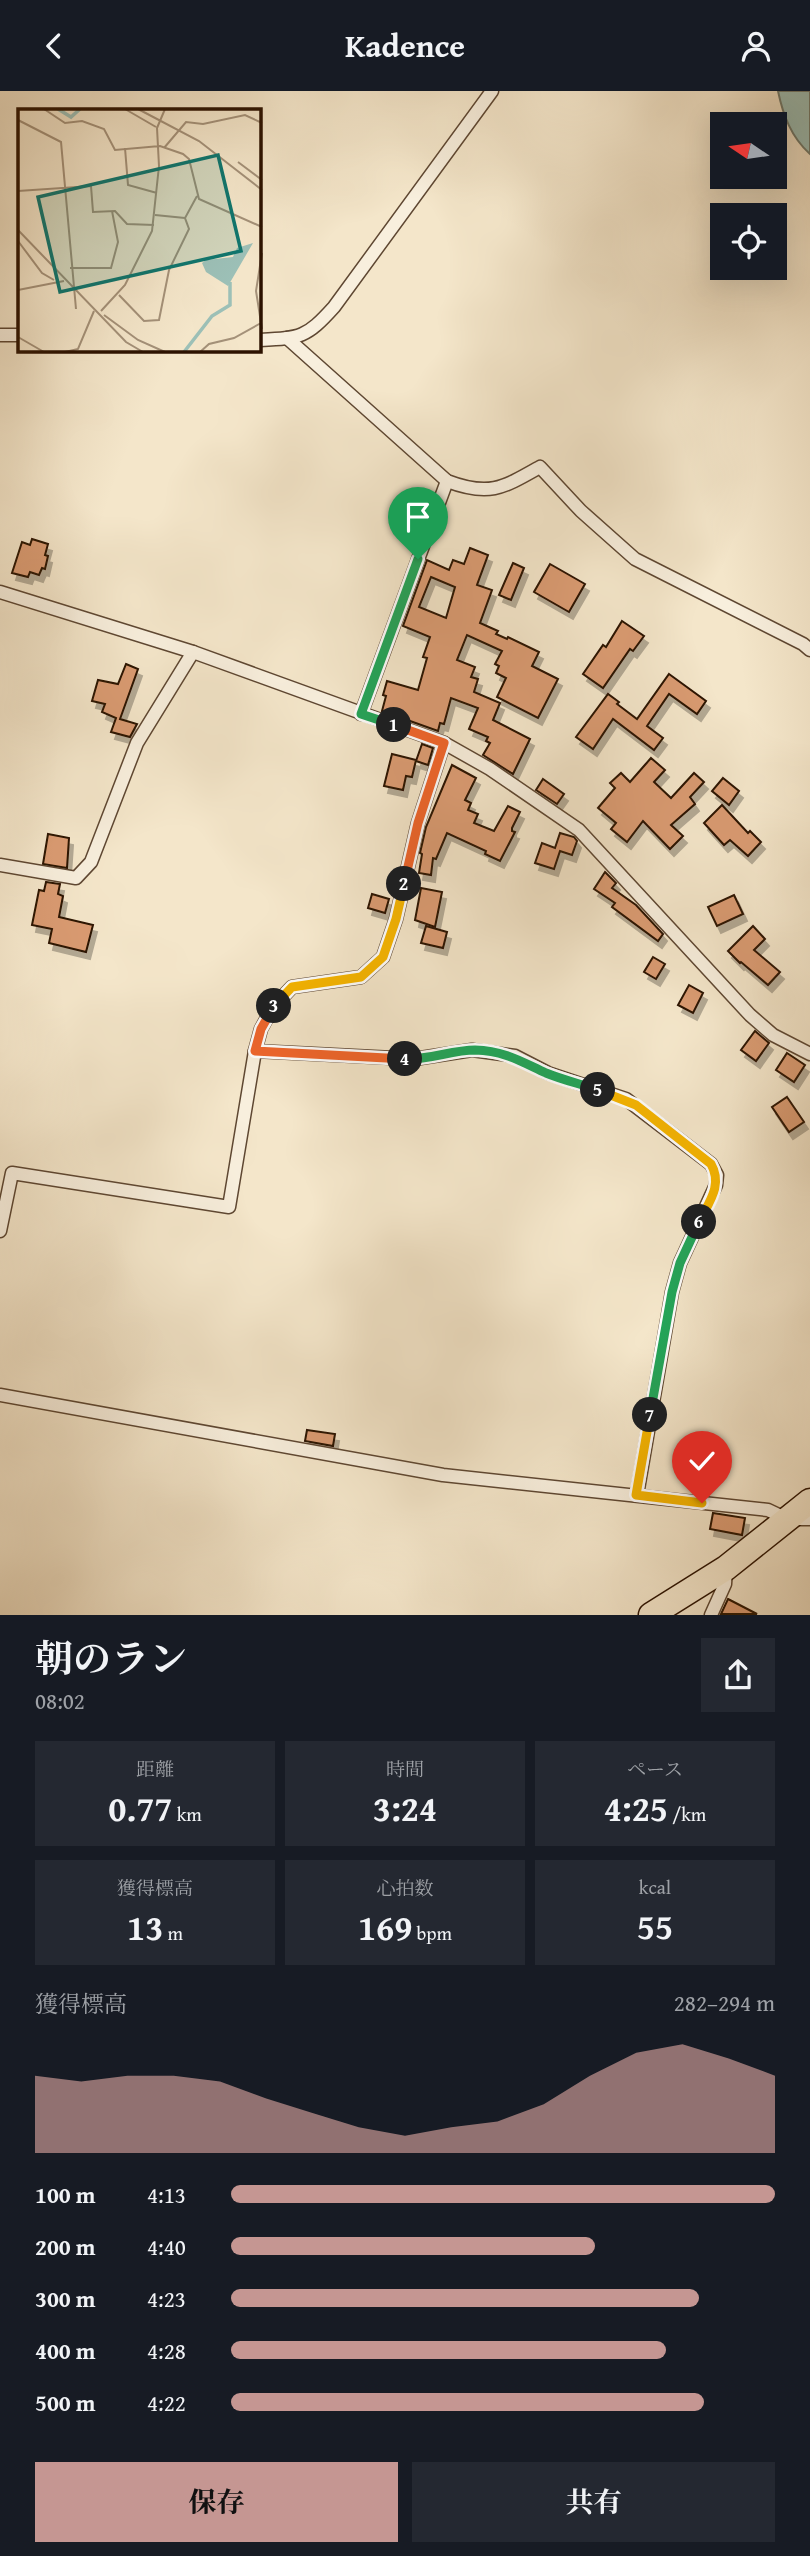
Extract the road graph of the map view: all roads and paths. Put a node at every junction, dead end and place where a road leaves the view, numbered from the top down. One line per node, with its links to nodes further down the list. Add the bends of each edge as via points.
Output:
1 (492, 91): 4 (street, via 334,307 314,330)
2 (0, 335): 3 (street)
3 (18, 335)
4 (287, 338): 5 (street); 6 (street)
5 (261, 340)
6 (447, 481): 8 (street, via 466,488 495,489 540,467 635,559); 10 (street)
7 (0, 592): 9 (street)
8 (810, 650)
9 (193, 652): 10 (street); 12 (street, via 137,743 91,862 76,878)
10 (361, 714): 11 (street)
11 (444, 743): 13 (street, via 383,957 361,977 292,987 273,1007); 14 (street, via 579,830 750,1015 773,1035)
12 (0, 865)
13 (255, 1051): 15 (street, via 229,1207 12,1173); 17 (street, via 414,1059 472,1050 514,1056 548,1073 626,1099 711,1164 716,1185 680,1263 672,1292)
14 (810, 1053)
15 (0, 1231)
16 (0, 1395): 17 (street, via 443,1475)
17 (636, 1495): 19 (street, via 768,1510)
18 (810, 1501): 19 (highway)
19 (799, 1519): 20 (highway)
20 (726, 1568): 21 (highway); 22 (street, via 725,1584)
21 (651, 1615)
22 (711, 1615)

